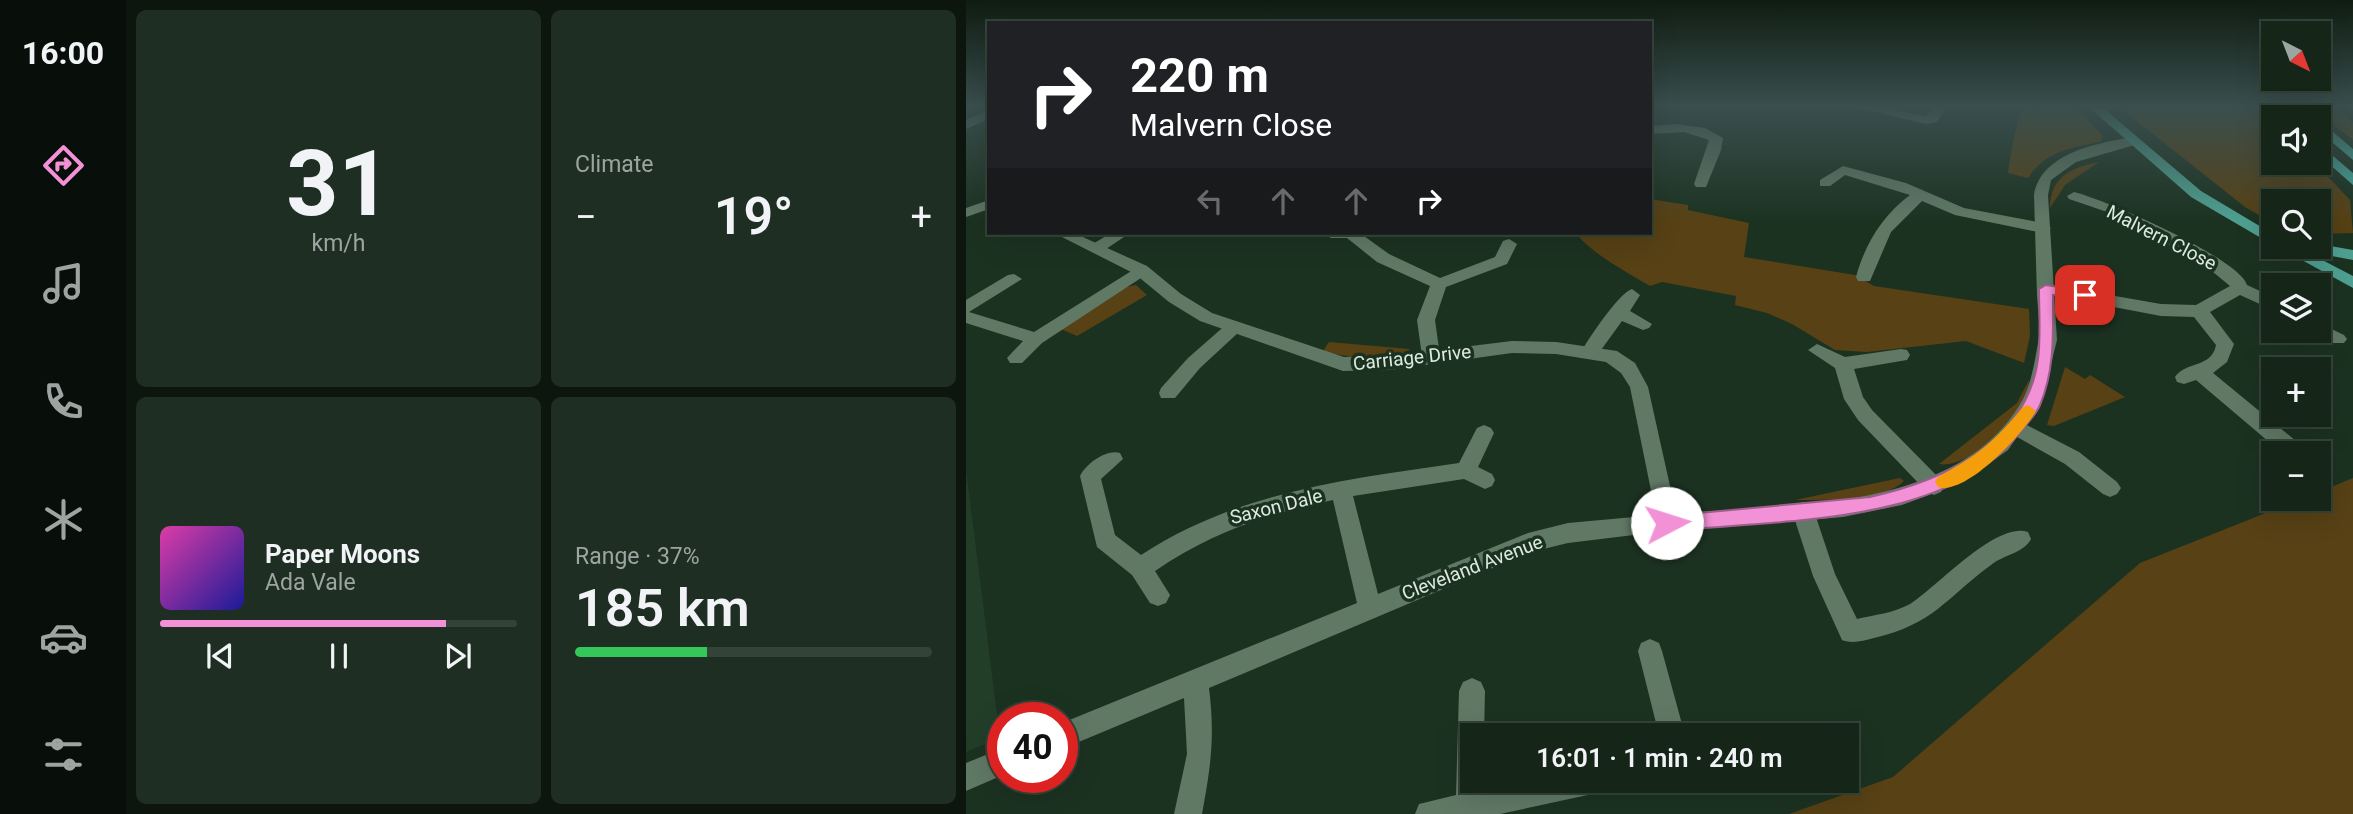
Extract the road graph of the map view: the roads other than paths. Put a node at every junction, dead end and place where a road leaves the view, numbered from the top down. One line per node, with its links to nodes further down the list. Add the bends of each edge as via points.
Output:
1 (1717, 145): 9 (street)
2 (2120, 145): 5 (street, Cleveland Avenue)
3 (2137, 145): 4 (main road)
4 (2147, 154): 5 (street); 14 (main road, via 2196,194)
5 (2070, 160): 15 (street, Cleveland Avenue, via 2045,177)
6 (2331, 160): 7 (highway)
7 (2353, 181)
8 (1825, 183): 10 (street, via 1842,164)
9 (1701, 184)
10 (1920, 195): 15 (street, via 1975,216); 27 (street, via 1904,206 1873,243)
11 (2074, 195): 31 (street, Malvern Close, via 2121,212 2213,262 2234,275)
12 (987, 206): 13 (street)
13 (966, 213)
14 (2248, 226): 16 (main road); 17 (main road)
15 (2043, 228): 32 (street, Cleveland Avenue)
16 (2261, 230)
17 (2261, 233)
18 (1067, 235): 22 (street, Carriage Drive)
19 (1119, 235): 22 (street)
20 (1357, 235): 30 (street, via 1382,257)
21 (1509, 244): 30 (street, via 1506,264)
22 (1097, 248): 26 (street, Carriage Drive)
23 (2331, 252): 24 (main road)
24 (2353, 256)
25 (2308, 259): 29 (main road)
26 (1141, 270): 40 (street, Carriage Drive, via 1189,307); 42 (street)
27 (1864, 277)
28 (1014, 279): 35 (street)
29 (2353, 283)
30 (1439, 284): 47 (street, via 1426,320)
31 (2239, 288): 34 (street, Malvern Close); 36 (street, Malvern Close)
32 (2046, 289): 36 (street, via 2161,310); 51 (street, Cleveland Avenue, via 2046,360 2032,405)
33 (1632, 295): 37 (street)
34 (2261, 298)
35 (966, 307)
36 (2199, 311): 53 (street, via 2225,344 2225,355 2191,374)
37 (1618, 312): 39 (street); 45 (street)
38 (966, 317): 42 (street)
39 (1643, 324)
40 (1234, 327): 47 (street, Carriage Drive, via 1343,363 1389,363); 50 (street)
41 (2331, 335): 43 (street)
42 (1036, 339): 48 (street)
43 (2338, 339)
44 (1817, 350): 49 (street)
45 (1590, 352): 47 (street, Carriage Drive, via 1512,347); 59 (street, Carriage Drive, via 1620,360 1639,387)
46 (1901, 355): 49 (street)
47 (1431, 356)
48 (1016, 358)
49 (1843, 364): 55 (street, via 1854,399)
50 (1168, 393)
51 (2017, 428): 55 (street, Cleveland Avenue, via 1980,462); 56 (street, via 2072,458)
52 (1484, 433): 57 (street, Saxon Dale, via 1475,475)
53 (2281, 441)
54 (1113, 459): 61 (street, via 1090,477 1100,523 1105,540)
55 (1934, 486): 58 (street, Cleveland Avenue, via 1870,504)
56 (2110, 488)
57 (1341, 490): 61 (street, Saxon Dale, via 1235,514 1168,546); 63 (street, Saxon Dale)
58 (1803, 512): 59 (street, Cleveland Avenue); 60 (street, via 1824,576 1851,632 1919,612 1984,556)
59 (1667, 523): 63 (street, Cleveland Avenue, via 1528,542)
60 (2020, 539)
61 (1140, 568): 62 (street)
62 (1158, 595)
63 (1370, 608): 65 (street, Cleveland Avenue)
64 (1650, 650): 67 (street)
65 (1195, 680): 68 (street, Cleveland Avenue); 73 (street, via 1200,754)
66 (1472, 691): 72 (street)
67 (1669, 723)
68 (1078, 729)
69 (987, 768): 70 (street)
70 (966, 777)
71 (1533, 793): 72 (street)
72 (1470, 805): 74 (street)
73 (1188, 814)
74 (1429, 814)

